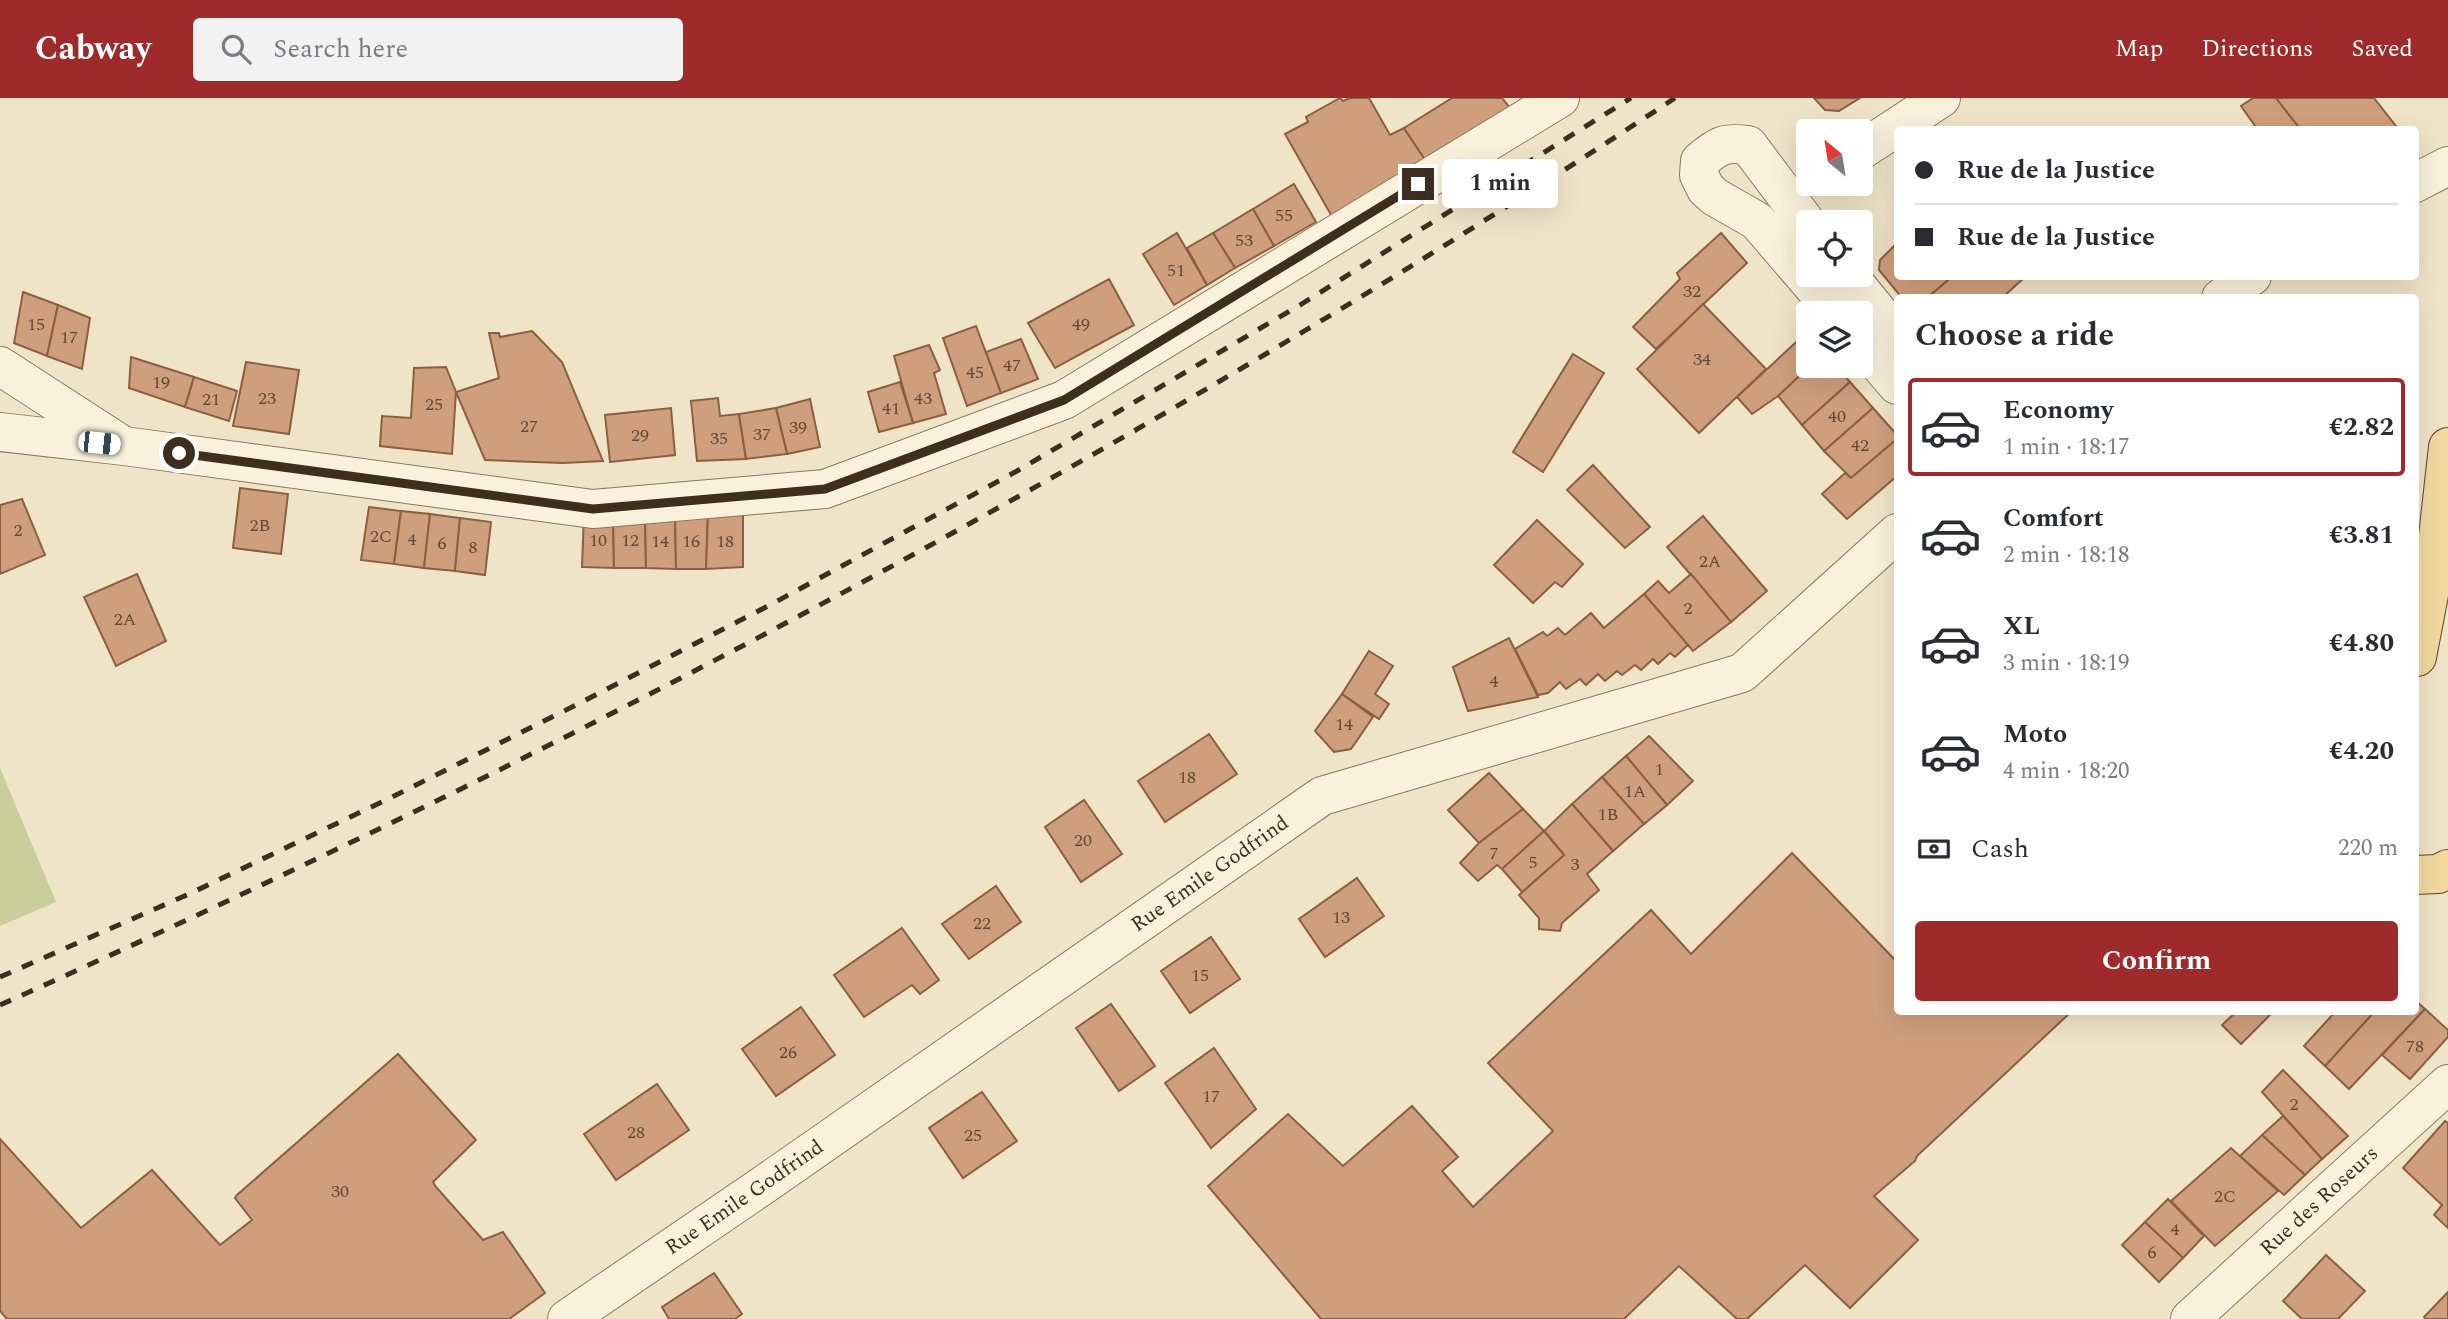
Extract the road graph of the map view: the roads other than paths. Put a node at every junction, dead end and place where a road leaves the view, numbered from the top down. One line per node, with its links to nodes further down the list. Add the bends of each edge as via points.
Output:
1 (1560, 98): 18 (street, via 1064,400 825,489 593,509)
2 (1941, 98): 3 (street)
3 (1898, 126)
4 (1894, 129): 5 (street)
5 (1873, 142)
6 (2448, 166): 7 (street)
7 (2419, 181)
8 (1803, 203): 12 (street, via 1748,145 1717,147 1700,161 1699,175 1706,189 1757,221)
9 (2246, 280): 11 (street)
10 (1858, 287): 13 (street)
11 (2227, 294)
12 (1826, 301)
13 (1894, 331)
14 (1873, 357): 16 (street)
15 (0, 366): 18 (street)
16 (1894, 381)
17 (0, 432): 18 (street)
18 (124, 446)
19 (2448, 447): 21 (main road)
20 (1894, 536): 25 (street, Rue Emile Godfrind, via 1742,673 1322,796)
21 (2427, 661)
22 (2448, 869): 23 (main road)
23 (2419, 876)
24 (2448, 1084): 26 (street, Rue des Roseurs)
25 (567, 1319)
26 (2190, 1319)

